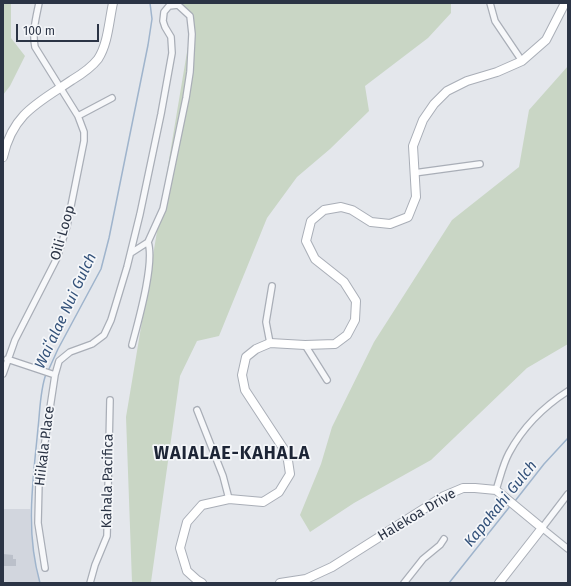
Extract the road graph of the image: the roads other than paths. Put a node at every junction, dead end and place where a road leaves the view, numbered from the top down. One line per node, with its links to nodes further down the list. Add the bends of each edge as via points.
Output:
1 (38, 3): 6 (street, Oili Loop, via 33,36 35,47)
2 (113, 3): 6 (street, via 101,53 93,65)
3 (490, 3): 5 (street, via 495,21)
4 (565, 3): 5 (street, via 546,40)
5 (522, 61): 11 (street, via 467,81 447,91 434,104 423,120 413,146)
6 (60, 88): 8 (street, Oili Loop); 9 (street, via 22,116 10,134)
7 (112, 98): 8 (street)
8 (78, 116): 18 (street, Oili Loop, via 84,132 83,149 63,242 49,276)
9 (3, 157)
10 (480, 164): 11 (street)
11 (414, 173): 17 (street, via 416,197 408,217 390,224 371,222 352,210 341,207 324,210 311,221 306,241 315,259 344,282 356,300 356,320 347,335 335,344)
12 (148, 242): 13 (street); 13 (street, Hiikala Place, via 163,209 190,72 190,16 178,5 169,6 164,12 164,27 170,37 172,53); 16 (street, via 150,257 147,282)
13 (131, 253): 20 (street, Hiikala Place, via 104,335 92,344 70,352 59,361)
14 (272, 286): 15 (street, via 266,322)
15 (270, 343): 17 (street); 27 (street, via 246,357 242,375 245,390 287,454 290,474 279,492 262,502)
16 (132, 345)
17 (305, 345): 21 (street)
18 (7, 359): 19 (street, Oili Loop); 20 (street)
19 (3, 374)
20 (53, 374): 31 (street, Hiikala Place, via 39,481 38,524)
21 (327, 380)
22 (568, 391): 25 (street, via 552,401 527,425 509,454)
23 (110, 400): 32 (street, Kahala Pacifica, via 107,536)
24 (197, 410): 27 (street, via 223,476)
25 (496, 490): 28 (street); 34 (street, Halekoa Drive, via 463,488 450,493 332,567 306,579)
26 (568, 494): 28 (street)
27 (229, 499): 33 (street, via 202,504 187,522 180,548 187,571)
28 (542, 528): 30 (street); 36 (street)
29 (444, 539): 35 (street, via 423,559)
30 (568, 549)
31 (45, 568)
32 (90, 583)
33 (202, 583)
34 (280, 583)
35 (404, 583)
36 (499, 583)

